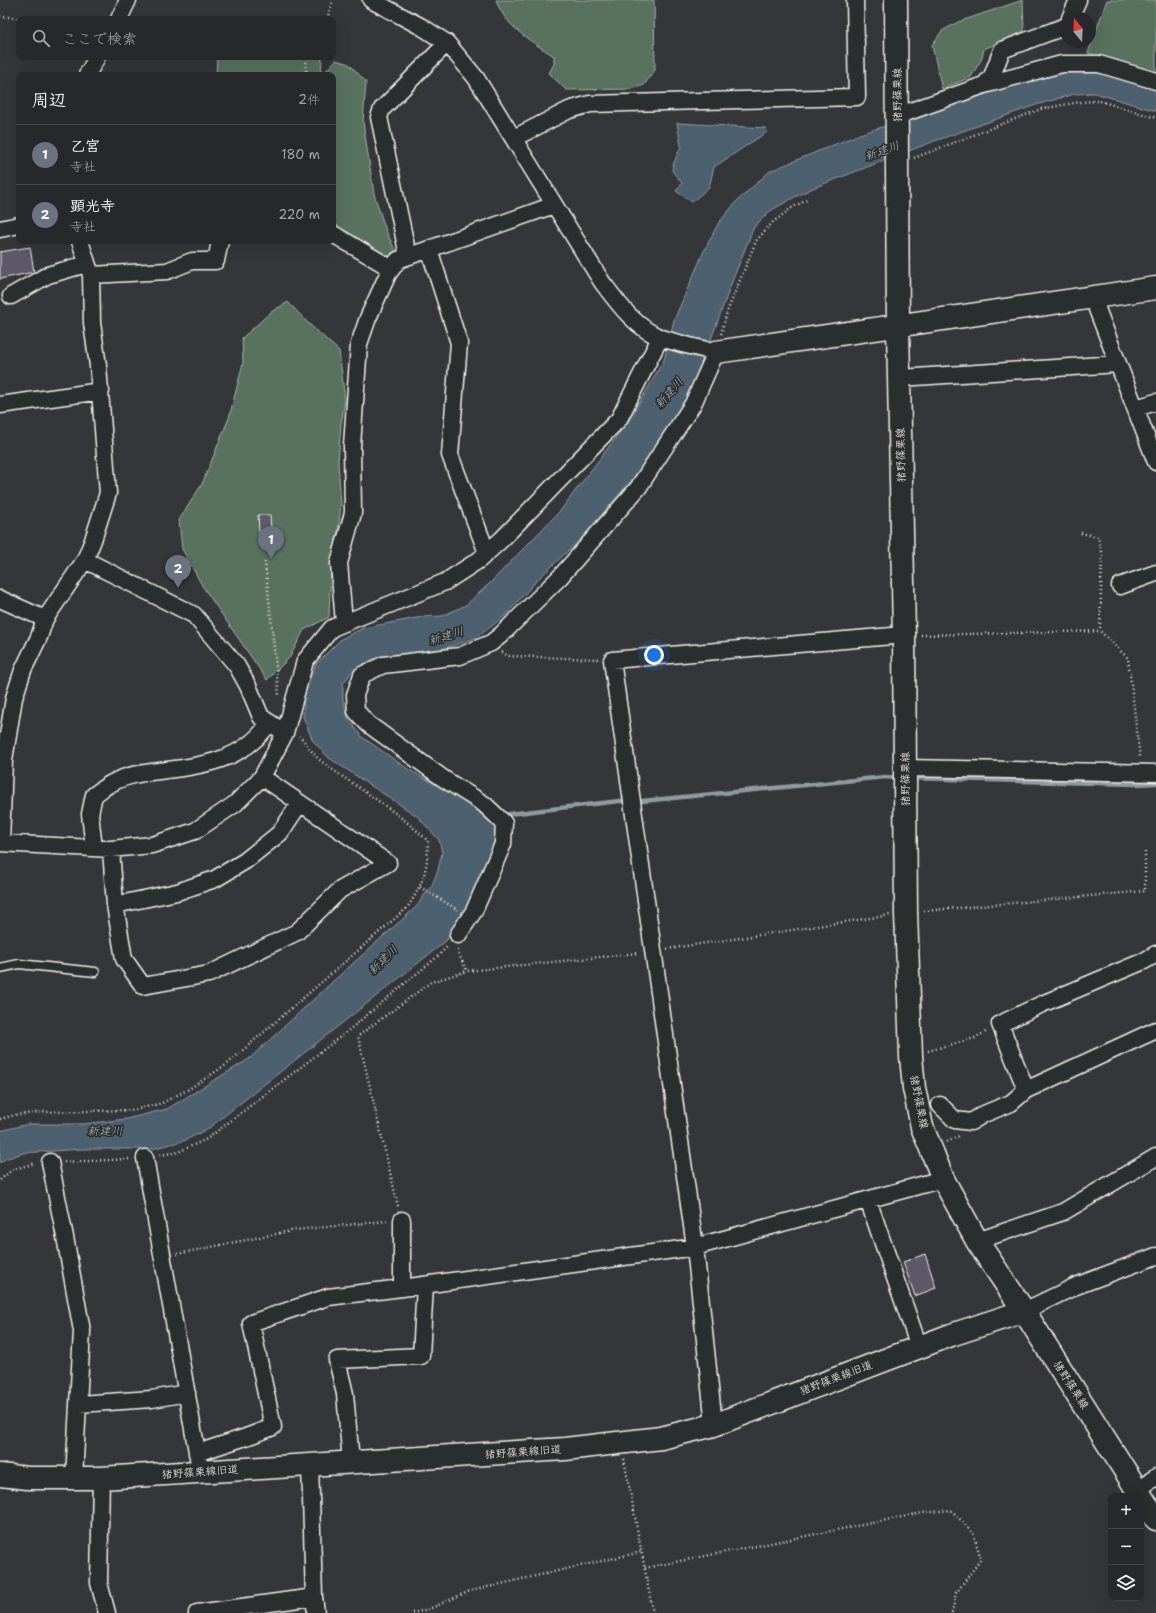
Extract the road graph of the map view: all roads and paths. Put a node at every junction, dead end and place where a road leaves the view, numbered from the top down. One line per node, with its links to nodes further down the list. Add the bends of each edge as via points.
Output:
1 (128, 0): 9 (street)
2 (333, 0): 10 (path)
3 (371, 0): 13 (street, via 416,23)
4 (855, 0): 22 (street, via 857,97 590,104 569,110)
5 (896, 0): 20 (main road, 猪野篠栗線)
6 (1078, 0): 7 (street)
7 (1073, 12)
8 (0, 16): 11 (path)
9 (120, 16)
10 (328, 16)
11 (16, 18)
12 (1060, 28): 19 (street, via 1002,50 992,76)
13 (447, 43): 22 (street, via 476,78); 32 (street, via 382,108 379,117)
14 (95, 60): 16 (street)
15 (306, 60): 17 (path)
16 (89, 72)
17 (306, 72)
18 (1156, 81): 19 (street, via 1099,64 1062,64)
19 (984, 85): 20 (street)
20 (897, 116): 23 (main road, 猪野篠栗線)
21 (1156, 118): 23 (path, via 1100,102 1080,102 1042,109)
22 (514, 138): 25 (street)
23 (897, 165): 38 (main road, 猪野篠栗線)
24 (806, 200): 40 (path, via 773,222 756,241 727,312)
25 (554, 205): 31 (street); 39 (street, via 620,307 638,324)
26 (16, 226): 27 (street)
27 (0, 229)
28 (336, 236): 33 (street)
29 (81, 244): 34 (street)
30 (219, 244): 34 (street, via 216,261 192,261 167,271)
31 (429, 249): 32 (street); 49 (street, via 459,343 450,455)
32 (408, 256): 33 (street, via 398,260)
33 (392, 269): 56 (street, via 368,318 359,344 352,446 353,513 339,563)
34 (89, 270): 36 (street, via 48,275); 43 (street)
35 (1156, 288): 37 (main road)
36 (11, 296)
37 (1092, 296): 38 (main road); 41 (street)
38 (898, 326): 40 (main road); 42 (main road, 猪野篠栗線)
39 (660, 338): 40 (street); 49 (street, via 619,419)
40 (716, 352): 59 (street, via 693,404 638,488 560,577)
41 (1118, 364): 42 (street); 46 (street)
42 (900, 378): 58 (main road, 猪野篠栗線)
43 (100, 391): 45 (street); 50 (street, via 108,493)
44 (1156, 402): 46 (street)
45 (0, 405)
46 (1136, 408): 47 (street)
47 (1156, 462)
48 (1081, 533): 57 (path, via 1098,537 1102,552)
49 (486, 553): 56 (street, via 445,582)
50 (85, 560): 55 (street); 62 (street, via 194,615 236,666 261,717)
51 (265, 562): 61 (path)
52 (1156, 573): 53 (street)
53 (1120, 586)
54 (0, 599): 55 (street)
55 (45, 619): 68 (street, via 14,698 4,760)
56 (344, 623): 63 (street, via 332,628 305,661)
57 (1100, 631): 58 (path); 65 (path, via 1128,658)
58 (904, 635): 60 (street); 64 (main road, 猪野篠栗線)
59 (491, 643): 60 (path, via 508,656); 75 (street, via 460,656 383,665 362,675 355,695 356,711 368,724 444,779 484,804 504,823 503,844)
60 (612, 660): 77 (street)
61 (279, 684)
62 (269, 723): 63 (street); 69 (street, via 262,734 244,749 220,760 137,774 112,782 94,795 90,814)
63 (285, 733): 66 (street); 72 (path, via 300,736 320,760 386,805 428,841 428,862)
64 (905, 768): 65 (street); 74 (main road, 猪野篠栗線)
65 (1149, 773)
66 (262, 777): 67 (street); 70 (street, via 235,804 195,831 152,845)
67 (300, 803): 73 (street, via 280,833 245,861 215,879 177,892); 73 (street, via 388,863 340,890 297,932 209,974 143,986 124,959)
68 (1, 844): 69 (street)
69 (94, 848): 70 (street)
70 (111, 849): 73 (street)
71 (1145, 849): 74 (path, via 1145,891)
72 (420, 887): 75 (path); 87 (path, via 408,908 266,1032 226,1065 189,1089 162,1103 134,1110 44,1112)
73 (115, 905)
74 (906, 913): 77 (path); 84 (main road, 猪野篠栗線)
75 (470, 918): 76 (street)
76 (458, 936): 80 (path, via 459,955); 89 (path, via 437,957 344,1034 207,1139 178,1152)
77 (653, 951): 80 (path); 96 (street)
78 (1156, 954): 82 (street)
79 (0, 968): 81 (lane, via 19,964)
80 (467, 971): 94 (path, via 431,982 358,1036)
81 (95, 972)
82 (1000, 1024): 84 (path, via 975,1038); 85 (street)
83 (1156, 1030): 85 (street)
84 (911, 1056): 91 (main road, 猪野篠栗線, via 922,1127)
85 (1026, 1090): 86 (street, via 1011,1103 970,1122 955,1120)
86 (940, 1105)
87 (0, 1119)
88 (1156, 1157): 95 (street, via 1063,1212)
89 (145, 1158): 90 (path); 98 (street)
90 (50, 1162): 92 (path, via 12,1170); 104 (street, via 82,1331)
91 (943, 1179): 93 (street); 95 (main road, 猪野篠栗線)
92 (0, 1180)
93 (868, 1200): 96 (street); 102 (street)
94 (402, 1220): 98 (path, via 295,1230); 100 (street)
95 (977, 1241): 101 (main road, 猪野篠栗線)
96 (695, 1247): 99 (street); 105 (street)
97 (1156, 1256): 101 (street, via 1076,1286)
98 (163, 1257): 103 (street)
99 (425, 1285): 100 (street); 108 (street, via 421,1356 337,1360 345,1394)
100 (402, 1288): 107 (street, via 328,1297 251,1323 273,1427)
101 (1024, 1311): 102 (main road, 猪野篠栗線旧道); 114 (main road, 猪野篠栗線)
102 (920, 1347): 105 (main road, 猪野篠栗線旧道)
103 (187, 1393): 104 (street, via 152,1399); 107 (street)
104 (78, 1404): 112 (street)
105 (714, 1424): 106 (main road, 猪野篠栗線旧道, via 661,1438)
106 (621, 1443): 108 (main road, 猪野篠栗線旧道, via 558,1450); 118 (path)
107 (199, 1462): 109 (main road, 猪野篠栗線旧道); 113 (main road, 猪野篠栗線旧道)
108 (351, 1462): 109 (main road, 猪野篠栗線旧道)
109 (310, 1464): 120 (street)
110 (0, 1475): 112 (main road, 猪野篠栗線旧道)
111 (1156, 1477): 115 (street)
112 (74, 1478): 113 (main road, 猪野篠栗線旧道)
113 (101, 1478): 121 (street, via 99,1583)
114 (1139, 1493)
115 (1141, 1493)
116 (1144, 1500): 117 (main road, 猪野篠栗線)
117 (1156, 1519)
118 (641, 1552): 119 (path); 124 (path, via 470,1591 429,1609)
119 (645, 1568): 125 (path); 126 (path, via 922,1513 951,1510 973,1533 982,1559 956,1594)
120 (314, 1597): 122 (street); 123 (street)
121 (107, 1613)
122 (197, 1613)
123 (316, 1613)
124 (412, 1613)
125 (653, 1613)
126 (952, 1613)

